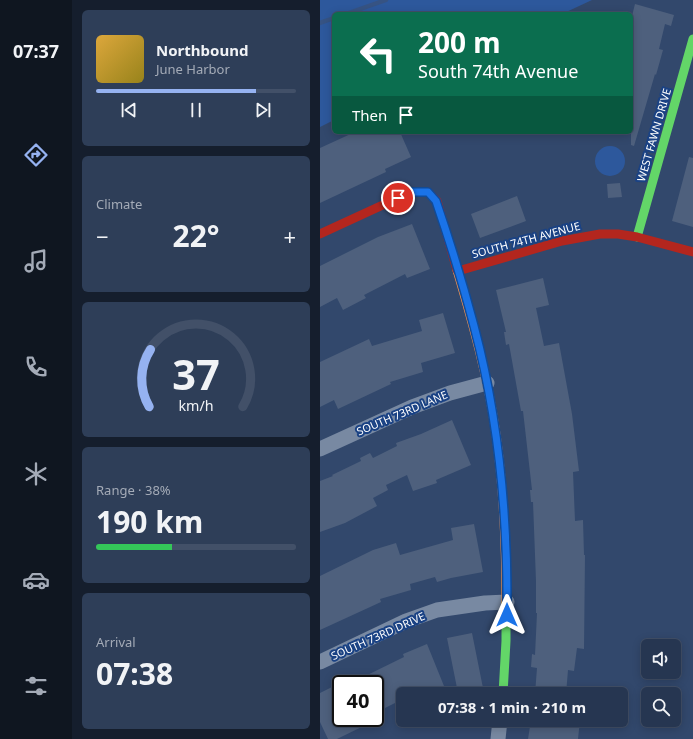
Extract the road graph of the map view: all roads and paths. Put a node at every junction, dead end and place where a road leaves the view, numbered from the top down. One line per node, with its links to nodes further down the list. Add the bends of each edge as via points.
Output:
1 (693, 39): 3 (street, WEST FAWN DRIVE)
2 (320, 234): 5 (street, via 411,192 428,192 436,201)
3 (637, 237): 4 (street, SOUTH 74TH AVENUE); 5 (street, SOUTH 74TH AVENUE, via 618,234 562,241)
4 (693, 252)
5 (458, 271): 6 (street)
6 (487, 383): 7 (street, SOUTH 73RD LANE, via 412,407); 8 (street, via 502,486)
7 (320, 449)
8 (507, 602): 9 (street, SOUTH 73RD DRIVE, via 465,605 431,612 406,621); 10 (street)
9 (320, 662)
10 (503, 687)
11 (499, 727): 12 (street)
12 (498, 739)

